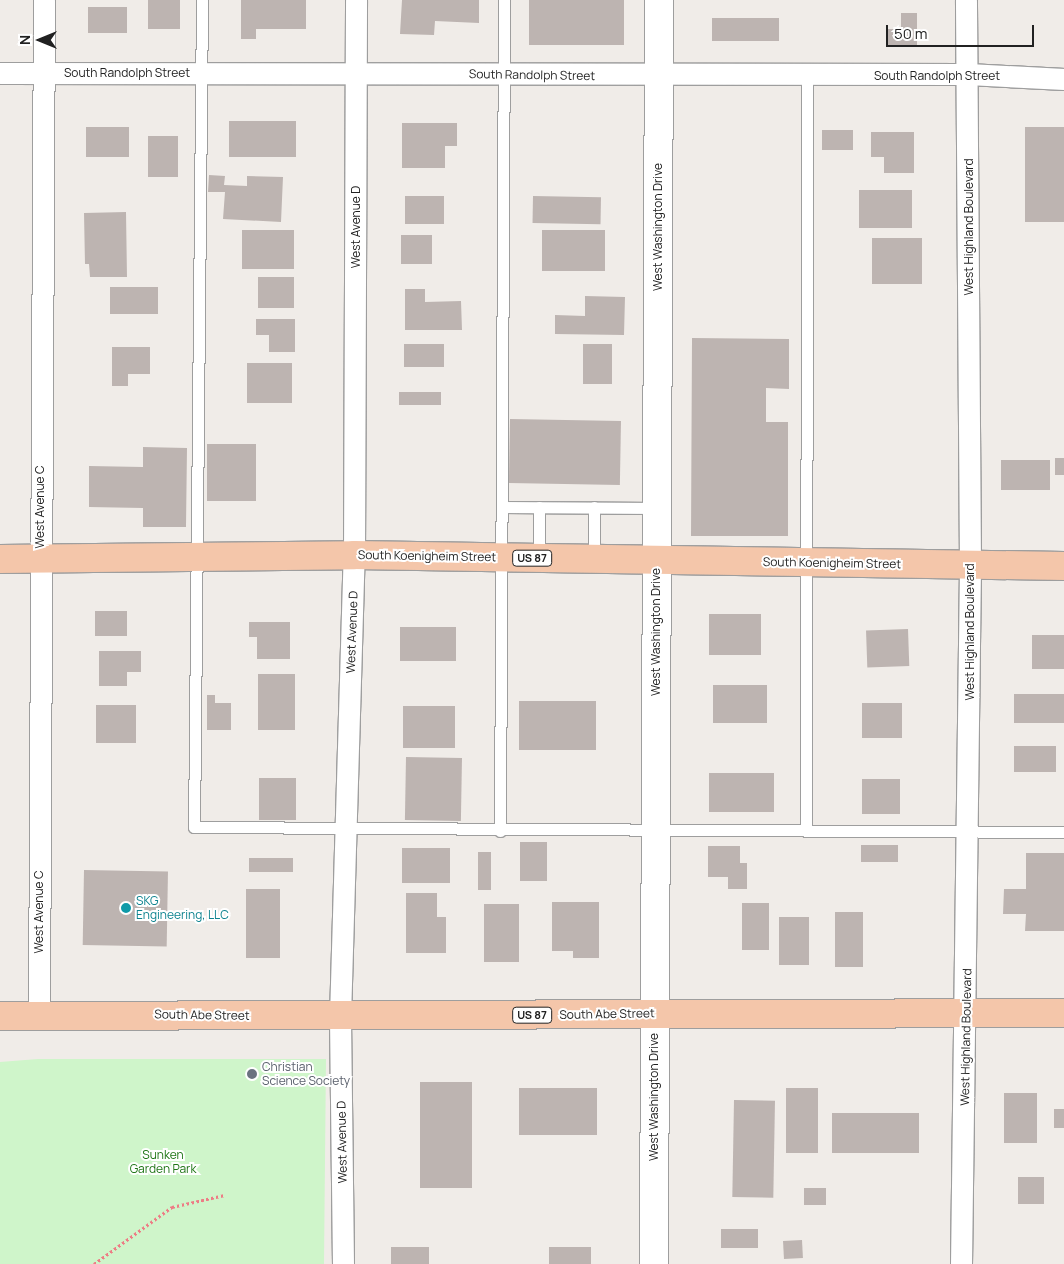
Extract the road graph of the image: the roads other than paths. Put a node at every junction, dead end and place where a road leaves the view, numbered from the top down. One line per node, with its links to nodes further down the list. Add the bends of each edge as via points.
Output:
1 (44, 0): 10 (street, West Avenue C)
2 (202, 0): 9 (lane)
3 (356, 0): 7 (street, West Avenue D)
4 (504, 0): 11 (lane)
5 (658, 0): 14 (street, West Washington Drive)
6 (966, 0): 12 (street, West Highland Boulevard)
7 (356, 72): 9 (street, South Randolph Street); 11 (street, South Randolph Street); 20 (street, West Avenue D)
8 (0, 73): 10 (street, South Randolph Street)
9 (200, 73): 10 (street, South Randolph Street); 21 (lane)
10 (43, 74): 25 (street, West Avenue C)
11 (504, 74): 14 (street, South Randolph Street); 16 (lane)
12 (968, 74): 13 (street, South Randolph Street); 15 (street, South Randolph Street); 29 (street, West Highland Boulevard)
13 (807, 76): 14 (street, South Randolph Street); 28 (lane)
14 (658, 77): 19 (street, West Washington Drive)
15 (1064, 79)
16 (502, 507): 17 (lane); 22 (lane)
17 (539, 507): 18 (lane); 23 (lane)
18 (594, 507): 19 (lane); 26 (lane)
19 (657, 508): 27 (street, West Washington Drive)
20 (354, 555): 21 (main road, South Koenigheim Street / US 87); 22 (main road, South Koenigheim Street / US 87); 31 (street, West Avenue D)
21 (196, 557): 25 (main road, South Koenigheim Street / US 87); 31 (lane, via 194,827)
22 (502, 558): 23 (main road, South Koenigheim Street / US 87); 32 (lane)
23 (539, 558): 26 (main road, South Koenigheim Street / US 87)
24 (0, 559): 25 (main road, South Koenigheim Street / US 87)
25 (40, 559): 40 (street, West Avenue C)
26 (594, 559): 27 (main road, South Koenigheim Street / US 87)
27 (656, 560): 28 (main road, South Koenigheim Street / US 87); 33 (street, West Washington Drive)
28 (807, 562): 29 (main road, South Koenigheim Street / US 87); 34 (lane)
29 (970, 564): 30 (main road, South Koenigheim Street / US 87); 35 (street, West Highland Boulevard)
30 (1064, 566)
31 (346, 830): 32 (lane); 42 (street, West Avenue D)
32 (500, 830): 33 (lane)
33 (655, 831): 34 (lane); 38 (street, West Washington Drive)
34 (806, 831): 35 (lane)
35 (968, 832): 36 (lane); 37 (street, West Highland Boulevard)
36 (1064, 832)
37 (967, 1011): 38 (main road, South Abe Street / US 87); 39 (main road, South Abe Street / US 87); 45 (street, West Highland Boulevard)
38 (655, 1013): 42 (main road, South Abe Street / US 87); 44 (street, West Washington Drive)
39 (1064, 1013)
40 (39, 1014): 41 (main road, South Abe Street / US 87); 42 (main road, South Abe Street / US 87)
41 (0, 1016)
42 (340, 1017): 43 (street, West Avenue D)
43 (343, 1264)
44 (654, 1264)
45 (961, 1264)

